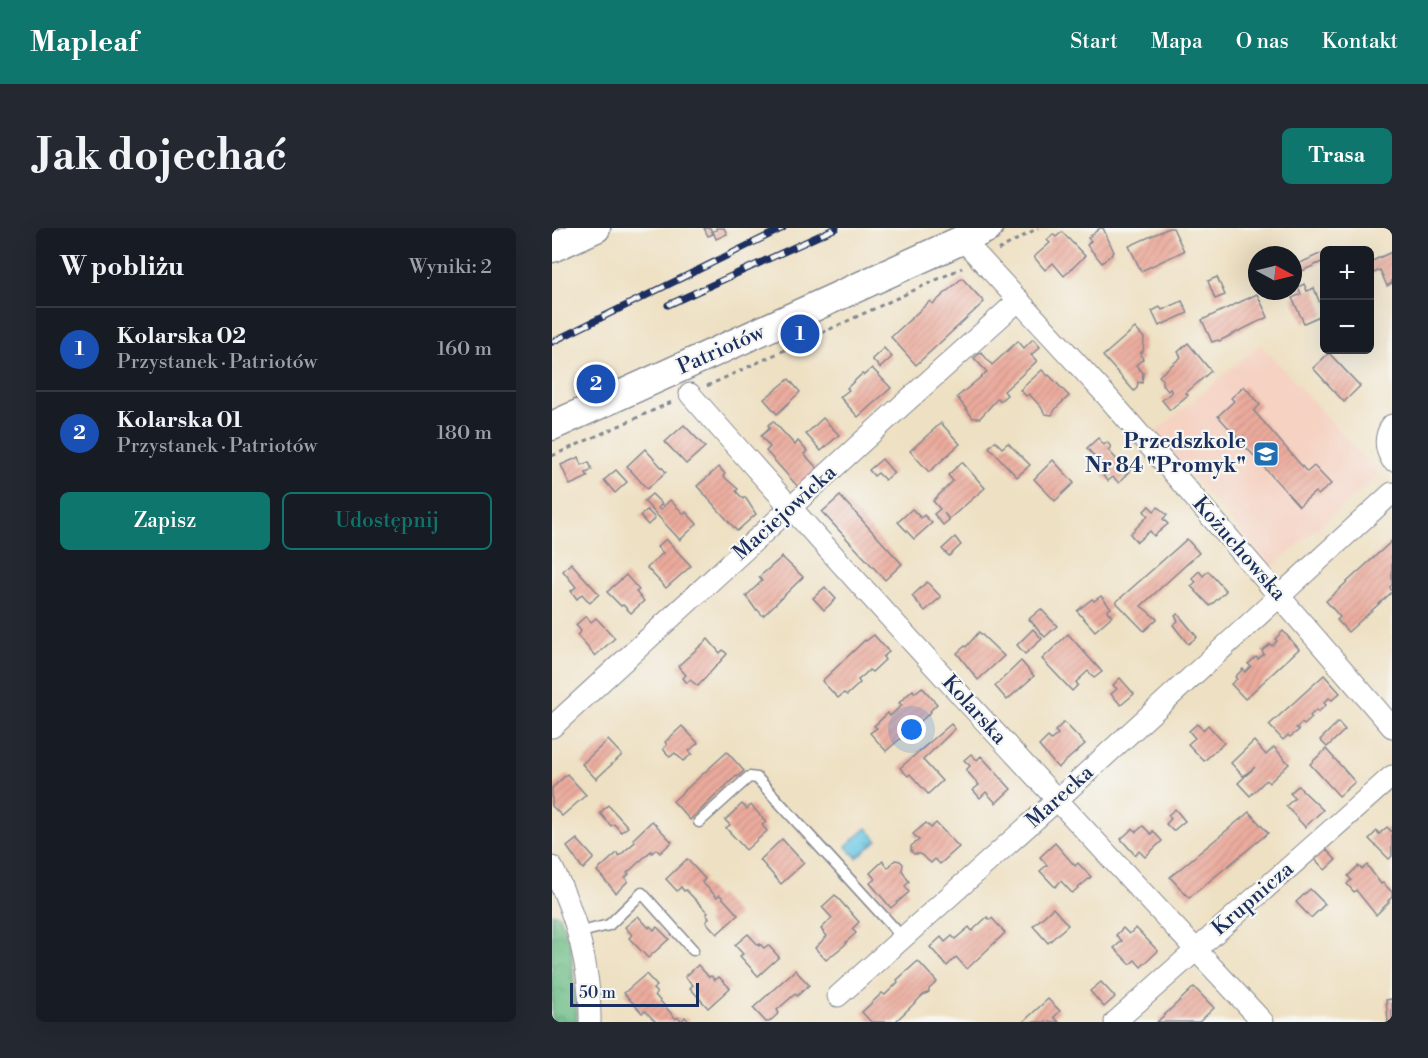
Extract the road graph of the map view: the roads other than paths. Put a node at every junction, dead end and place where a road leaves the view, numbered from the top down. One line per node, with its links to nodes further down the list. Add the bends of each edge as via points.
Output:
1 (596, 228): 3 (main road)
2 (978, 242): 4 (street, Kożuchowska); 7 (main road, Patriotów)
3 (552, 249)
4 (1019, 300): 10 (street, Maciejowicka); 11 (street, Kożuchowska)
5 (690, 394): 10 (street, Kolarska)
6 (1392, 425): 8 (street, via 1385,449)
7 (552, 426)
8 (1392, 460)
9 (1392, 493): 11 (street, Marecka)
10 (790, 508): 12 (street, Maciejowicka); 15 (street, Kolarska)
11 (1280, 595): 13 (street, Kożuchowska); 15 (street, Marecka)
12 (552, 727)
13 (1392, 727)
14 (1392, 776): 20 (street, Krupnicza)
15 (1057, 800): 19 (street, Marecka); 20 (street, Kolarska)
16 (699, 822): 19 (lane, via 749,777 757,778)
17 (552, 867): 18 (street)
18 (577, 933): 21 (lane, via 609,924 642,893); 23 (street)
19 (903, 938): 22 (street, Marecka)
20 (1196, 949): 24 (street, Krupnicza); 25 (street, Kolarska)
21 (693, 950)
22 (838, 996)
23 (590, 1022)
24 (1115, 1022)
25 (1263, 1022)

